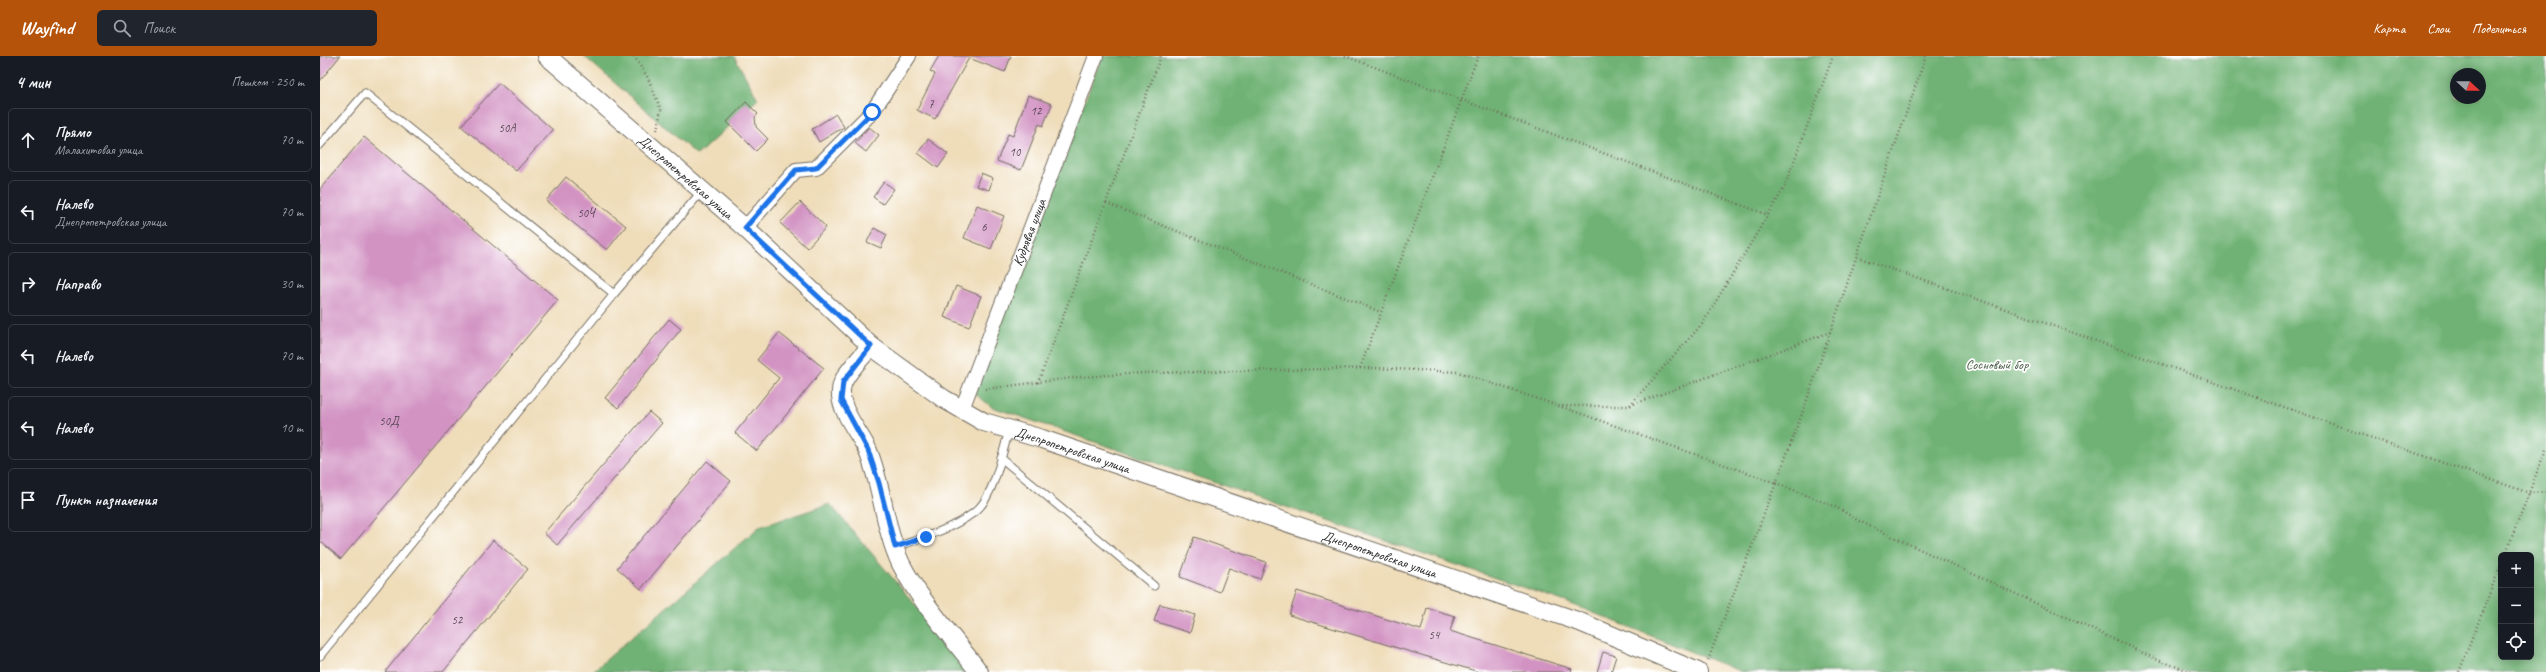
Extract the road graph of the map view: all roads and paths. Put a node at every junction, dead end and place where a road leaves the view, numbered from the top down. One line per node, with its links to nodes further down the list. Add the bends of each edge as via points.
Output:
1 (546, 56): 12 (street, Днепропетровская улица)
2 (634, 56): 12 (path, via 648,78 661,110)
3 (909, 56): 16 (street, via 872,112 816,168 796,170)
4 (1096, 56): 27 (street, Кудрявая улица)
5 (1161, 56): 14 (path)
6 (1346, 56): 10 (path)
7 (1478, 56): 10 (path)
8 (1833, 56): 15 (path, via 1784,188)
9 (1926, 56): 17 (path)
10 (1461, 99): 15 (path); 19 (path)
11 (320, 145): 18 (lane, via 365,93)
12 (653, 148): 13 (street, Днепропетровская улица)
13 (702, 191): 16 (street, Днепропетровская улица); 18 (lane)
14 (1106, 203): 19 (path); 23 (path)
15 (1768, 215): 26 (path, via 1703,323)
16 (745, 228): 21 (street, Днепропетровская улица)
17 (1857, 257): 20 (path); 33 (path)
18 (614, 294): 38 (lane)
19 (1381, 312): 22 (path)
20 (1831, 332): 26 (path); 31 (path)
21 (871, 346): 27 (street, Днепропетровская улица); 34 (street, via 843,382 841,400 868,450)
22 (1360, 368): 23 (path, via 1195,371 1080,377); 25 (path, via 1458,372)
23 (1038, 382): 24 (path)
24 (980, 390)
25 (1559, 406): 26 (path); 31 (path)
26 (1629, 406)
27 (962, 409): 28 (street, Днепропетровская улица, via 984,422)
28 (1009, 429): 30 (lane); 39 (street, Днепропетровская улица, via 1580,622)
29 (2546, 449): 33 (path)
30 (1001, 458): 34 (lane, via 978,509 926,537); 37 (lane)
31 (1776, 483): 39 (path); 41 (path, via 1836,507 1873,528 2158,660)
32 (2546, 492): 33 (path)
33 (2529, 493): 35 (path)
34 (895, 547): 40 (street, via 902,564 929,607)
35 (2506, 552)
36 (2498, 572): 42 (path)
37 (1154, 586)
38 (320, 656)
39 (1702, 668)
40 (979, 672)
41 (2191, 672)
42 (2459, 672)

